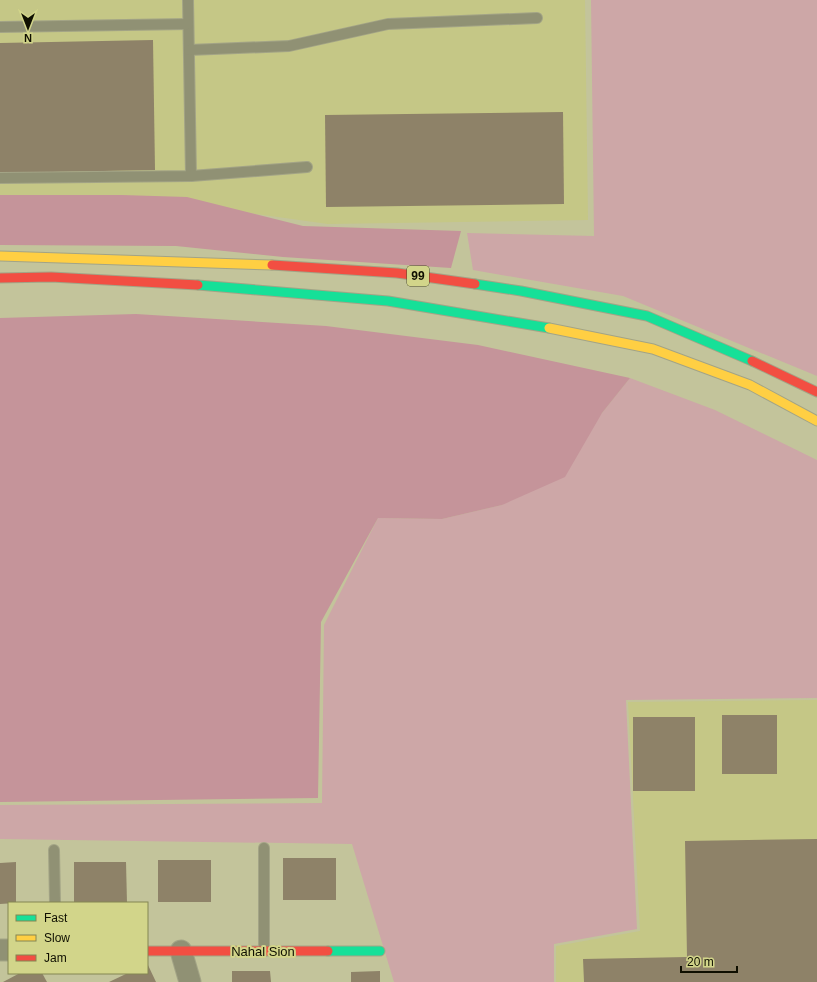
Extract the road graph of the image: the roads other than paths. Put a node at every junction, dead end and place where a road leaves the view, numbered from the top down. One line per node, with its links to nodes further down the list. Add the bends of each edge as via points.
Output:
1 (188, 0): 3 (lane)
2 (537, 18): 5 (lane, via 388,24 289,46)
3 (188, 24): 4 (lane); 5 (lane)
4 (0, 27)
5 (189, 50): 7 (lane)
6 (307, 167): 7 (lane)
7 (191, 176): 8 (lane)
8 (0, 178)
9 (0, 256): 11 (main road, 99, via 237,263 397,273 521,291 647,316 737,354)
10 (0, 278): 12 (main road, 99, via 51,277 245,288 388,301 536,326 653,350 750,385)
11 (817, 392)
12 (817, 420)
13 (264, 848): 18 (lane)
14 (54, 850): 15 (lane)
15 (54, 902)
16 (148, 951): 17 (main road, Nahal Sion)
17 (181, 951): 18 (main road, Nahal Sion); 20 (street)
18 (264, 951): 19 (main road, Nahal Sion)
19 (380, 951)
20 (190, 982)

